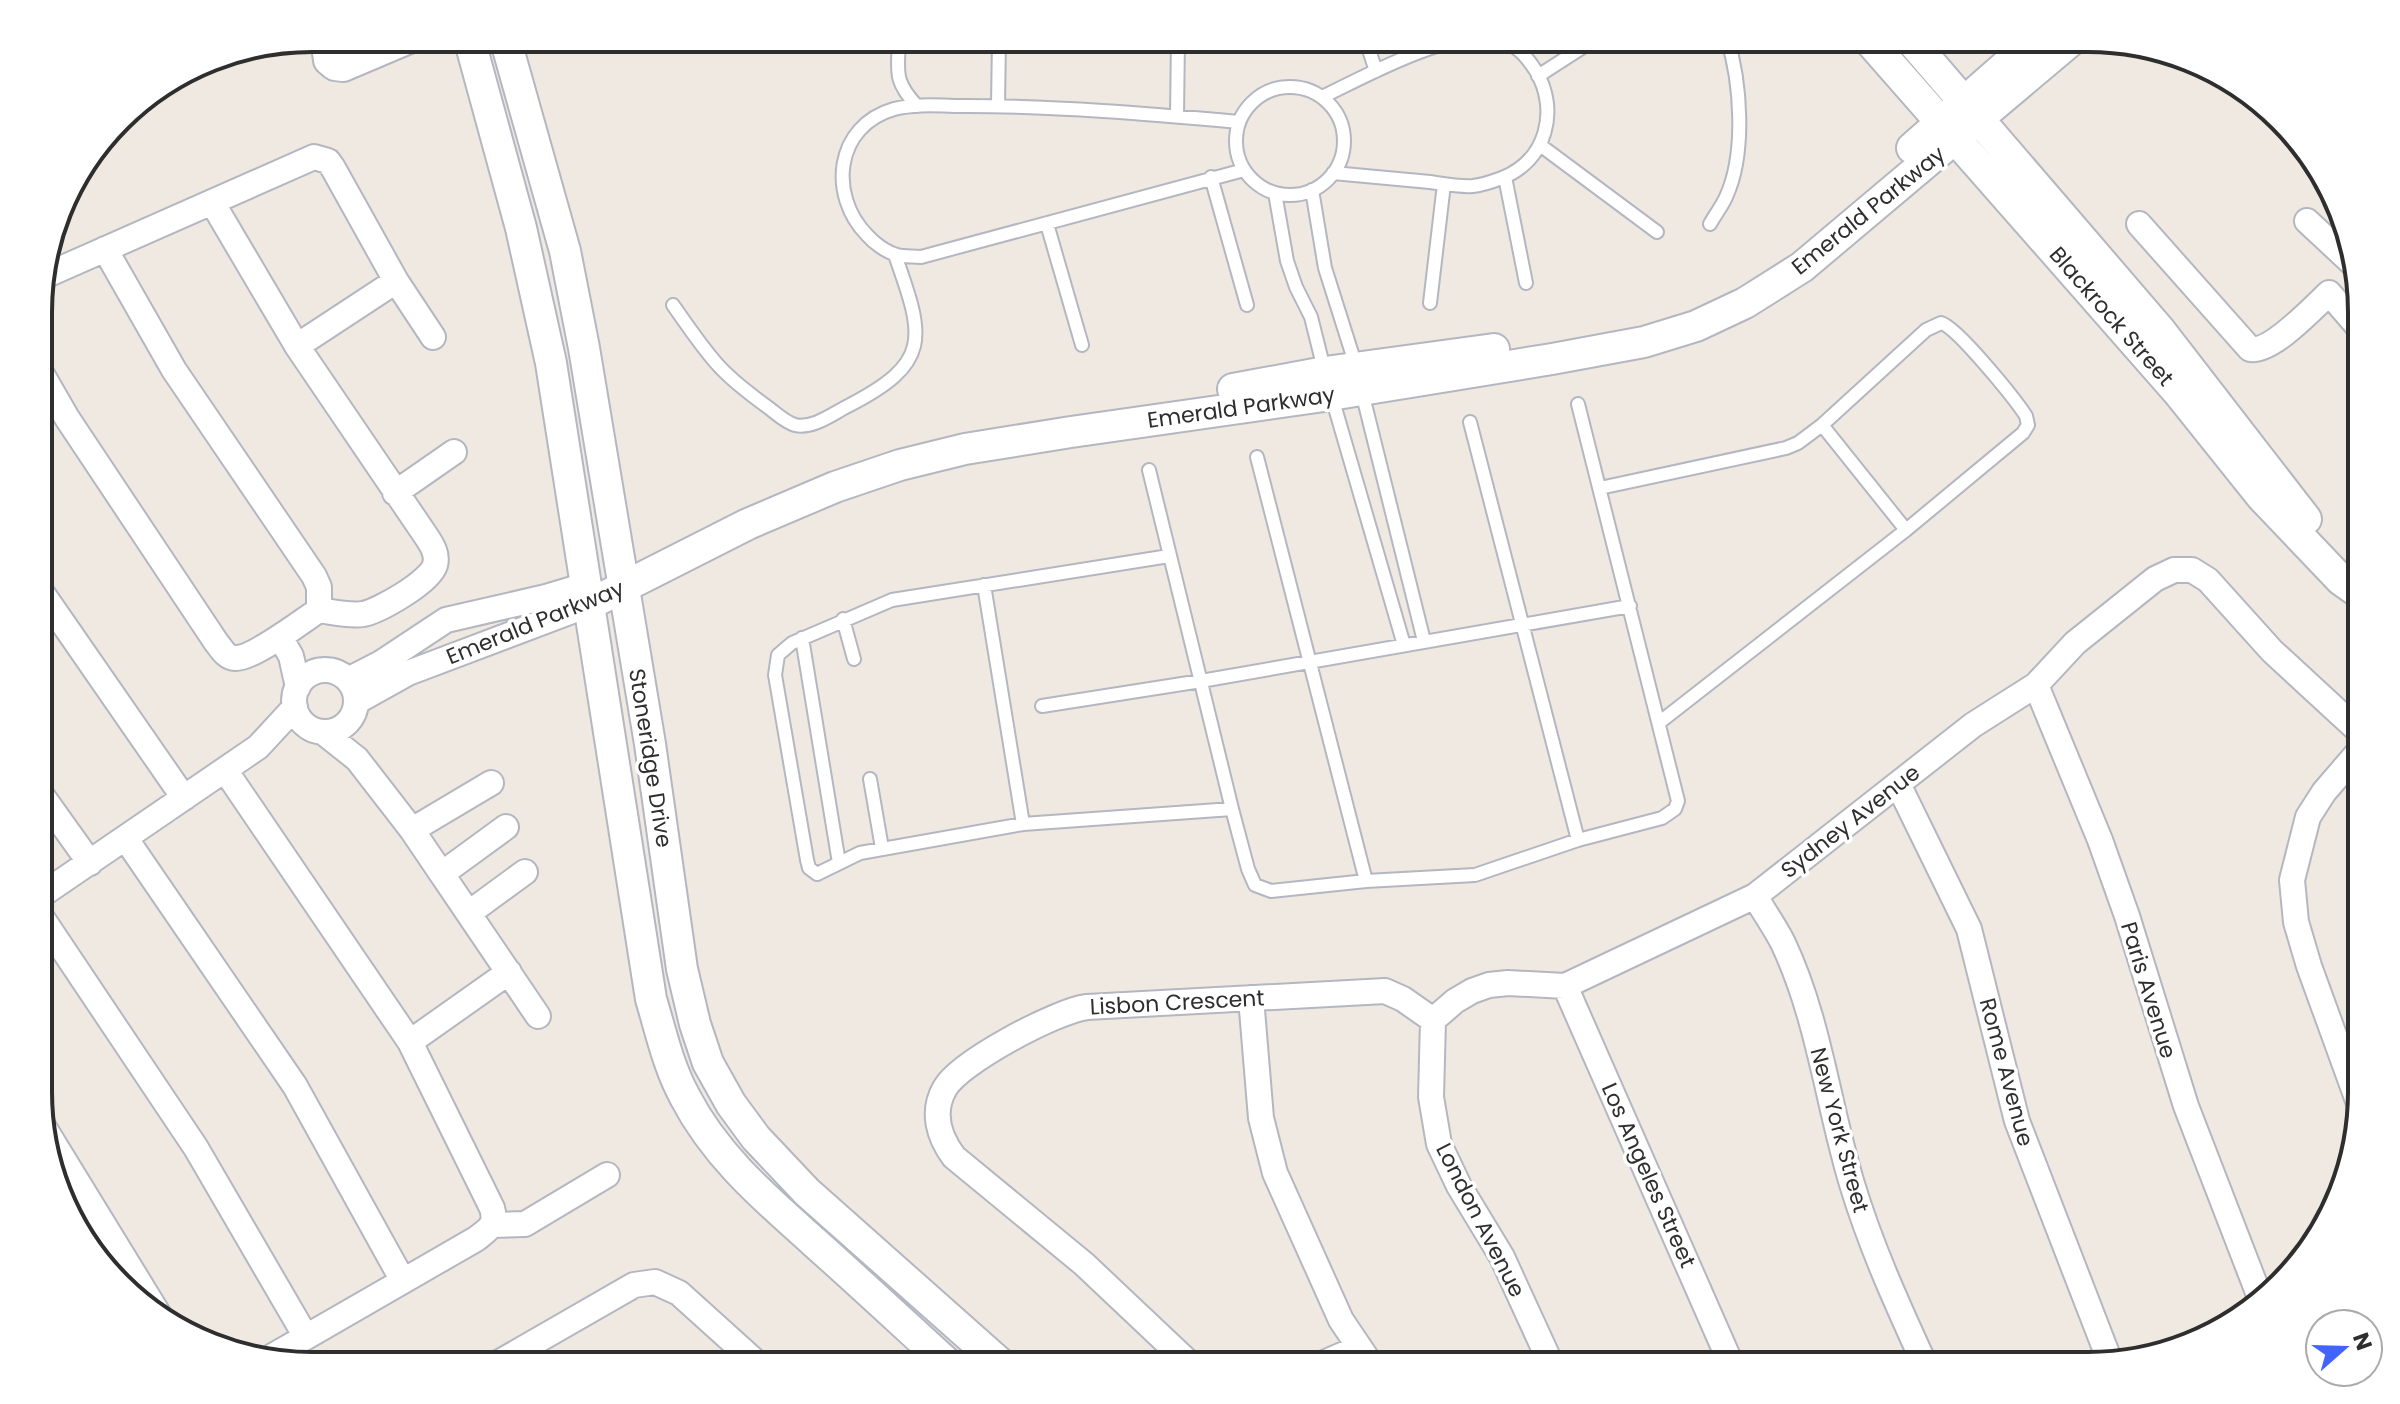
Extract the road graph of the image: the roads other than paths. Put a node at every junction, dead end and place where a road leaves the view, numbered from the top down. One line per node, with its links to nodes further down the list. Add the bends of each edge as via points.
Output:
1 (328, 52): 2 (street, via 329,60 343,66)
2 (376, 52)
3 (473, 52): 70 (street, Stoneridge Drive, via 551,363)
4 (509, 52): 67 (street, Stoneridge Drive, via 565,251)
5 (899, 52): 20 (lane, via 902,90)
6 (999, 52): 21 (lane)
7 (1178, 52): 22 (lane)
8 (1370, 52): 17 (lane)
9 (1422, 52): 17 (lane)
10 (1521, 52): 18 (lane)
11 (1575, 52): 18 (lane)
12 (1731, 52): 36 (lane, via 1738,99 1735,171)
13 (1883, 52): 23 (street, Blackrock Street)
14 (1918, 52): 23 (street, Blackrock Street)
15 (2024, 52): 23 (street, Emerald Parkway)
16 (2055, 52): 23 (street, Emerald Parkway)
17 (1376, 71): 19 (lane)
18 (1538, 76): 25 (lane, via 1549,112)
19 (1322, 97): 24 (lane, via 1288,86 1271,89 1256,97); 27 (lane, via 1342,128 1344,147)
20 (917, 106): 21 (lane); 41 (lane, via 894,109 856,133 843,165 845,201 855,223)
21 (998, 106): 22 (lane)
22 (1177, 116): 24 (lane)
23 (1960, 120): 54 (street, Emerald Parkway, via 1756,285 1698,312 1643,329); 68 (street, Blackrock Street, via 2261,496)
24 (1239, 122): 26 (lane, via 1235,143)
25 (1540, 145): 29 (lane); 38 (lane)
26 (1244, 170): 28 (lane); 32 (lane)
27 (1333, 173): 30 (lane); 31 (lane)
28 (1211, 177): 35 (lane); 49 (lane)
29 (1505, 177): 30 (lane, via 1474,186); 45 (lane)
30 (1444, 184): 47 (lane)
31 (1312, 190): 32 (lane); 54 (lane, via 1325,268)
32 (1275, 193): 55 (lane, via 1287,261 1311,317)
33 (212, 202): 39 (street); 44 (street, via 314,157 328,161); 53 (street)
34 (2307, 221): 40 (street)
35 (1047, 224): 41 (lane, via 946,252); 52 (lane)
36 (1710, 224)
37 (2139, 224): 46 (street, via 2250,349 2273,343)
38 (1657, 232)
39 (105, 249): 42 (street); 73 (street, via 174,370 314,576)
40 (2341, 252)
41 (895, 255): 48 (lane, via 911,299 918,335 915,350 906,366 877,391 811,425 786,421 718,365)
42 (55, 271)
43 (2345, 279): 46 (street)
44 (396, 281): 51 (street); 53 (street)
45 (1526, 283)
46 (2329, 293): 50 (street)
47 (1430, 303)
48 (673, 305)
49 (1247, 305)
50 (2347, 314)
51 (433, 337)
52 (1082, 345)
53 (297, 346): 64 (street)
54 (1359, 378): 55 (street, Emerald Parkway); 77 (lane)
55 (1328, 383): 67 (street, Emerald Parkway, via 961,438 845,466 709,522); 78 (lane)
56 (52, 392): 79 (street, via 223,651 229,657 245,656)
57 (1578, 404): 63 (lane)
58 (1470, 422): 75 (lane)
59 (1822, 425): 63 (lane, via 1786,448); 65 (lane); 65 (lane, via 1926,330 1941,323 1957,334 2021,408 2028,425 2023,433)
60 (454, 452): 64 (street)
61 (1257, 457): 81 (lane)
62 (1149, 470): 66 (lane)
63 (1600, 488): 71 (lane)
64 (395, 493): 73 (street, via 433,548 435,567 373,611 354,615)
65 (1906, 530): 89 (lane)
66 (1169, 556): 69 (lane); 83 (lane)
67 (621, 579): 70 (street, Emerald Parkway); 139 (street, Stoneridge Drive, via 682,969 708,1063 756,1138 807,1192)
68 (2347, 584)
69 (984, 585): 74 (lane, via 901,597); 101 (lane)
70 (587, 595): 86 (street, Emerald Parkway); 86 (street, Emerald Parkway, via 546,597 446,620 381,663); 138 (street, Stoneridge Drive, via 651,999 685,1098 753,1188)
71 (1630, 606): 75 (lane); 89 (lane)
72 (52, 607): 98 (street)
73 (319, 610): 79 (street)
74 (843, 619): 76 (lane); 80 (lane)
75 (1523, 624): 77 (lane); 105 (lane)
76 (802, 638): 108 (lane); 108 (lane, via 778,655 775,675 809,868 822,874)
77 (1424, 641): 78 (lane)
78 (1404, 645): 81 (lane)
79 (285, 646): 82 (street); 85 (street)
80 (854, 659)
81 (1309, 661): 83 (lane); 111 (lane)
82 (323, 670): 85 (street, via 313,673); 86 (street, via 333,671)
83 (1201, 681): 87 (lane); 99 (lane)
84 (2036, 685): 88 (street, Sydney Avenue, via 2075,643 2155,579 2174,570 2192,570); 97 (street, Sydney Avenue, via 1973,725); 128 (street, Paris Avenue, via 2100,840 2186,1106)
85 (296, 697): 90 (street, via 298,716); 91 (street)
86 (351, 701): 90 (street, via 342,727); 92 (street)
87 (1042, 706)
88 (2347, 720)
89 (1660, 722): 105 (lane, via 1676,785 1675,809 1662,818)
90 (318, 731): 91 (street); 92 (street)
91 (258, 747): 94 (street)
92 (357, 759): 103 (street)
93 (2347, 765): 122 (street, via 2308,817 2292,880 2296,922)
94 (225, 770): 98 (street); 121 (street)
95 (870, 779): 106 (lane)
96 (491, 783): 103 (street)
97 (1898, 784): 113 (street, Sydney Avenue); 135 (street, Rome Avenue, via 1969,929 2021,1132)
98 (184, 798): 104 (street)
99 (1232, 809): 101 (lane); 111 (lane, via 1251,879 1262,890)
100 (52, 810): 107 (street)
101 (1023, 824): 106 (lane)
102 (506, 827): 110 (street)
103 (412, 830): 110 (street)
104 (126, 839): 107 (street); 126 (street, via 295,1086)
105 (1578, 840): 111 (lane, via 1475,875)
106 (882, 848): 108 (lane)
107 (90, 863): 112 (street)
108 (839, 863)
109 (525, 872): 114 (street)
110 (443, 873): 114 (street)
111 (1366, 881)
112 (52, 888)
113 (1755, 896): 117 (street, Sydney Avenue); 134 (street, New York Street, via 1791,961 1858,1204)
114 (469, 913): 116 (street)
115 (52, 933): 129 (street, via 196,1148)
116 (509, 972): 119 (street); 121 (street)
117 (1565, 986): 120 (street, Sydney Avenue, via 1489,985 1455,1001); 133 (street, Los Angeles Street)
118 (1251, 998): 120 (street, Lisbon Crescent, via 1385,991); 131 (street, via 1269,1156 1331,1300); 140 (street, Lisbon Crescent, via 1072,1009 994,1049 951,1079 939,1103 939,1132 954,1157 1084,1264)
119 (538, 1016)
120 (1433, 1020): 132 (street, London Avenue, via 1431,1097 1439,1144 1502,1257)
121 (410, 1042): 125 (street, via 492,1208)
122 (2347, 1070)
123 (60, 1153): 127 (street)
124 (607, 1175): 125 (street, via 525,1224)
125 (493, 1225): 126 (street)
126 (403, 1281): 129 (street)
127 (143, 1288)
128 (2257, 1289)
129 (306, 1337): 130 (street)
130 (283, 1350)
131 (1362, 1351)
132 (1545, 1351)
133 (1726, 1351)
134 (1919, 1351)
135 (2106, 1351)
136 (518, 1352): 137 (street, via 645,1282 679,1293)
137 (744, 1352)
138 (934, 1352)
139 (987, 1352)
140 (1177, 1352)

